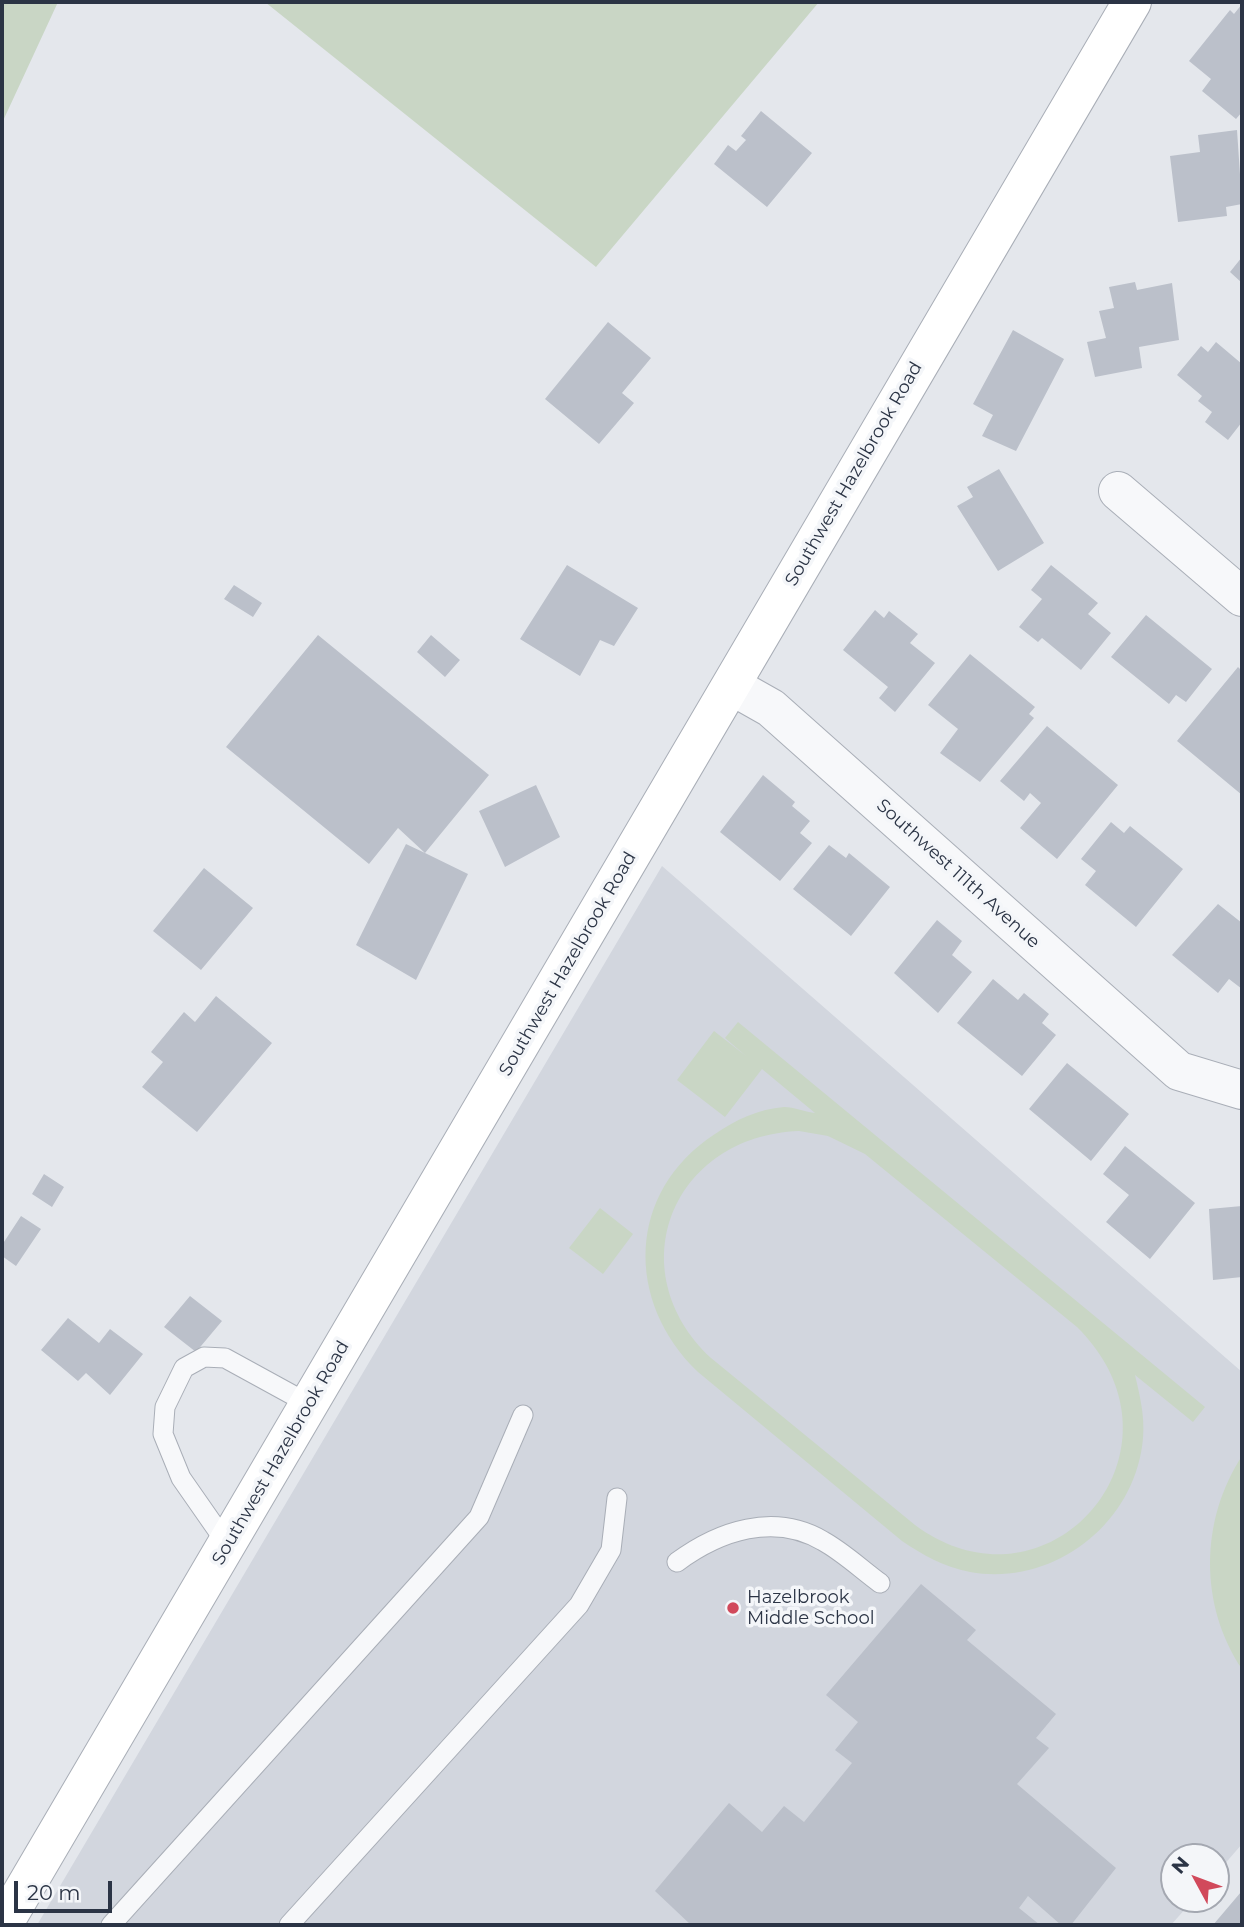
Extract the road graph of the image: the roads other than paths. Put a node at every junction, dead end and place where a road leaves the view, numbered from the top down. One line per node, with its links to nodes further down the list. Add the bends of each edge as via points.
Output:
1 (1132, 2): 4 (street, Southwest Hazelbrook Road)
2 (1118, 491): 3 (street)
3 (1242, 597)
4 (732, 686): 5 (street, Southwest 111th Avenue, via 771,708 1179,1070); 6 (street, Southwest Hazelbrook Road)
5 (1242, 1090)
6 (309, 1404): 9 (street, Southwest Hazelbrook Road); 9 (lane, via 225,1358 204,1357 184,1368 165,1406 163,1434 181,1478)
7 (523, 1415): 13 (lane, via 479,1517)
8 (617, 1498): 14 (lane, via 611,1550 579,1605)
9 (227, 1544): 12 (street, Southwest Hazelbrook Road)
10 (677, 1562): 11 (lane, via 730,1532 767,1525 823,1540)
11 (880, 1583)
12 (3, 1925)
13 (111, 1925)
14 (289, 1925)

